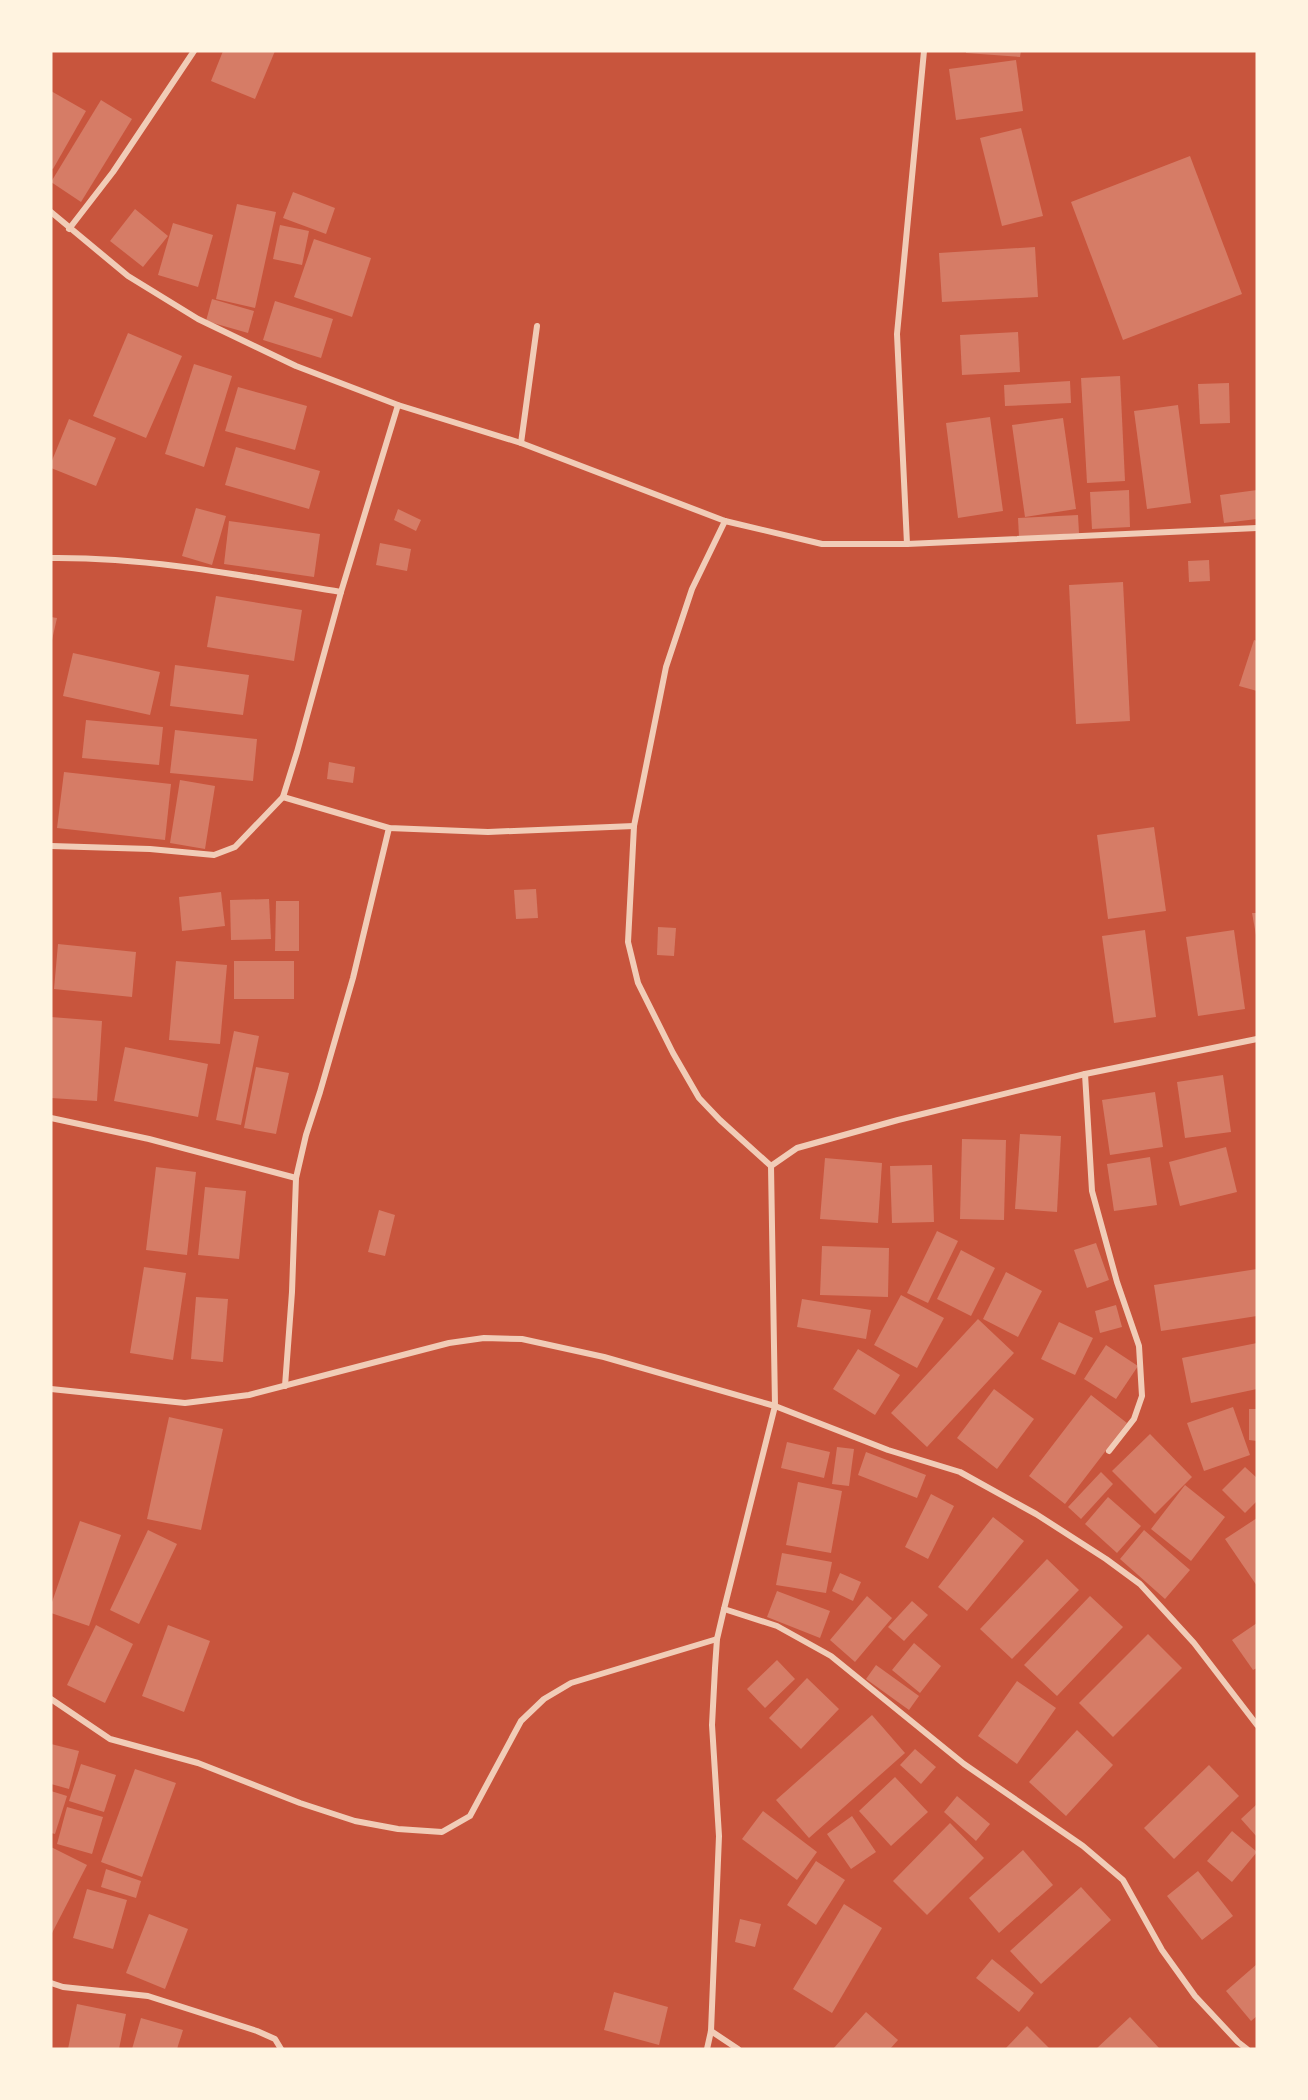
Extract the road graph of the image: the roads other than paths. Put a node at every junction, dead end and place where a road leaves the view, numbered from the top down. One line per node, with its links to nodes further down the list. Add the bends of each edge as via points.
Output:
1 (194, 51): 4 (street, via 113,172)
2 (924, 51): 10 (street, via 897,334)
3 (51, 212): 4 (street)
4 (69, 229): 6 (street, via 128,276 198,319 296,366)
5 (537, 326): 7 (street)
6 (398, 405): 7 (street); 12 (street)
7 (522, 443): 8 (street)
8 (726, 521): 10 (street, via 822,544); 14 (street, via 692,589 666,667)
9 (1257, 528): 10 (street)
10 (907, 544)
11 (51, 558): 12 (street, via 196,567)
12 (341, 592): 13 (street)
13 (283, 797): 15 (street); 16 (street, via 235,847 214,855)
14 (634, 826): 15 (street, via 488,832); 20 (street, via 628,942 638,983 699,1098)
15 (388, 828): 21 (street, via 353,978)
16 (51, 846)
17 (1257, 1039): 18 (street)
18 (1084, 1074): 20 (street, via 797,1148); 25 (street, via 1092,1191 1139,1346 1142,1396 1134,1419)
19 (51, 1118): 21 (street, via 149,1139)
20 (771, 1166): 24 (street)
21 (296, 1179): 22 (street)
22 (285, 1386): 23 (street, via 185,1403); 24 (street, via 449,1343 484,1338 522,1339 604,1357)
23 (51, 1389)
24 (775, 1406): 26 (street); 29 (street, via 888,1450 960,1472 1106,1559 1140,1584)
25 (1109, 1451)
26 (724, 1609): 27 (street); 35 (street, via 777,1626 831,1656 964,1764 1065,1833 1123,1880 1162,1950 1195,1996)
27 (717, 1639): 28 (street, via 572,1683 544,1699 521,1721 470,1816 442,1832 355,1821 198,1763 110,1739); 31 (street, via 712,1725 718,1836)
28 (51, 1699)
29 (1257, 1725)
30 (51, 1983): 32 (street, via 148,1996 257,2031 275,2039)
31 (711, 2031): 33 (street); 34 (street)
32 (281, 2049)
33 (707, 2049)
34 (738, 2049)
35 (1247, 2049)

